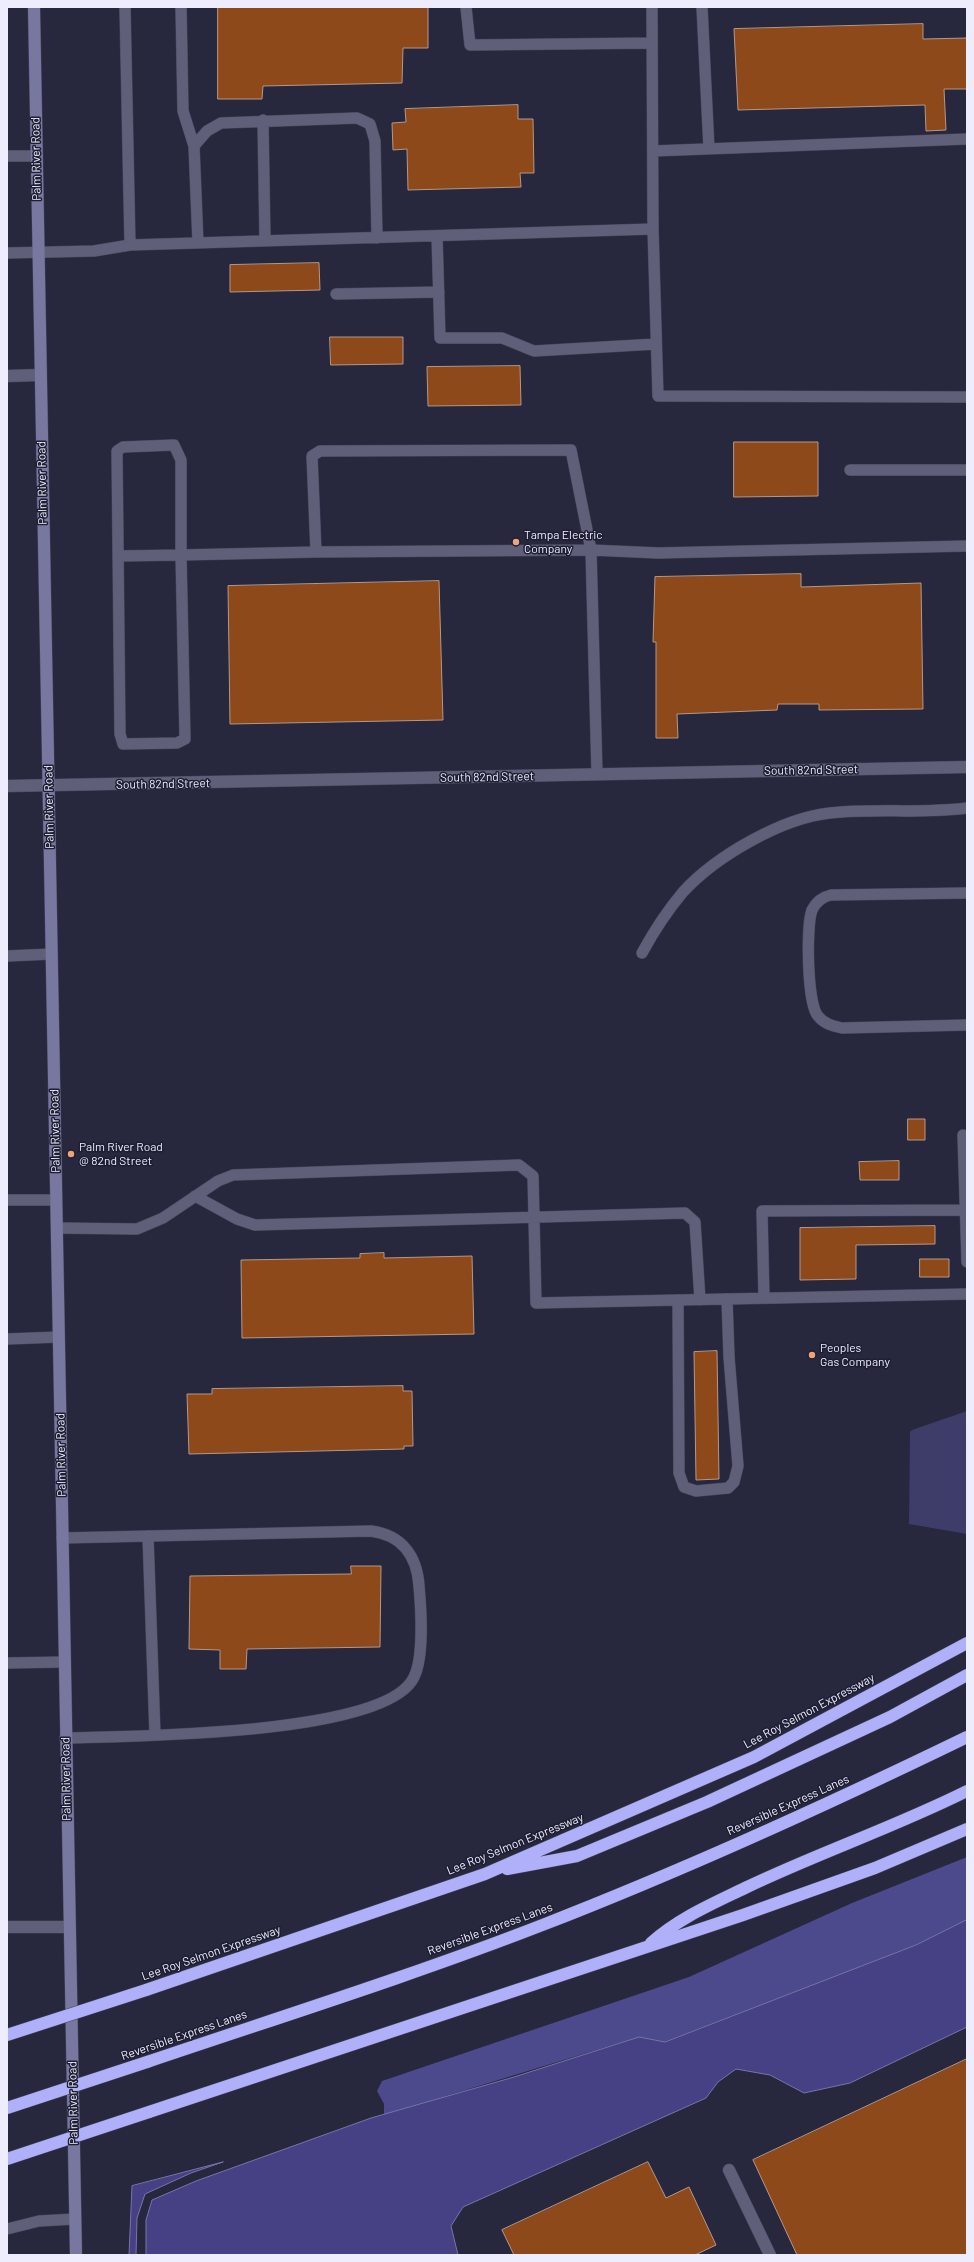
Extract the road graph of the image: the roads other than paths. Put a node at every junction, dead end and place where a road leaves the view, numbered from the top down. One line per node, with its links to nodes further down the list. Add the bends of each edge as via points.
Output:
1 (34, 7): 14 (street, Palm River Road)
2 (125, 7): 20 (lane)
3 (181, 7): 10 (lane, via 182,111)
4 (466, 7): 7 (lane, via 470,45)
5 (652, 7): 7 (lane)
6 (702, 7): 11 (lane)
7 (652, 43): 12 (lane)
8 (263, 120): 10 (lane, via 220,123 207,131); 17 (lane, via 357,118 370,124 375,141); 18 (lane)
9 (967, 139): 11 (lane)
10 (194, 146): 19 (lane)
11 (709, 149): 12 (lane)
12 (653, 151): 15 (lane)
13 (7, 156): 14 (lane)
14 (36, 156): 21 (street, Palm River Road)
15 (653, 229): 16 (lane); 25 (lane)
16 (437, 236): 17 (lane); 23 (lane)
17 (377, 238): 18 (lane)
18 (265, 241): 19 (lane)
19 (198, 243): 20 (lane)
20 (130, 245): 21 (lane, via 94,251)
21 (38, 252): 22 (lane); 26 (street, Palm River Road)
22 (7, 253)
23 (439, 292): 24 (lane); 25 (lane, via 440,338 502,338 534,351)
24 (336, 294)
25 (656, 344): 28 (lane, via 658,396)
26 (40, 375): 27 (street); 39 (street, Palm River Road)
27 (7, 376)
28 (967, 397)
29 (850, 470): 30 (lane)
30 (967, 470)
31 (967, 546): 32 (lane, via 658,553)
32 (591, 550): 33 (lane); 33 (lane, via 571,450 320,451 312,456); 37 (lane)
33 (316, 552): 34 (lane)
34 (181, 555): 35 (lane); 35 (lane, via 181,460 174,445 123,447 117,450); 35 (lane, via 185,739 177,743 124,744 120,734)
35 (118, 556)
36 (967, 767): 37 (street, South 82nd Street)
37 (597, 774): 39 (street, South 82nd Street)
38 (7, 786): 39 (street, South 82nd Street)
39 (49, 786): 43 (street, Palm River Road)
40 (967, 808): 42 (lane, via 840,812 790,821 745,844 700,877 684,892 662,920)
41 (967, 893): 45 (lane, via 831,895 820,900 813,908 809,928 810,999 815,1012 824,1022 842,1028)
42 (642, 953)
43 (52, 954): 44 (lane); 49 (street, Palm River Road)
44 (7, 956)
45 (967, 1025)
46 (963, 1135): 50 (lane)
47 (195, 1196): 51 (lane, via 237,1219 255,1224); 51 (lane, via 218,1181 233,1175 519,1165 533,1176); 52 (lane, via 163,1218 136,1229)
48 (7, 1200): 49 (lane)
49 (56, 1200): 52 (street, Palm River Road)
50 (966, 1210): 53 (lane); 55 (lane, via 762,1211)
51 (534, 1218): 57 (lane, via 536,1303); 58 (lane, via 685,1213 696,1222)
52 (57, 1228): 59 (street, Palm River Road)
53 (967, 1262)
54 (967, 1294): 55 (lane)
55 (764, 1298): 56 (lane)
56 (727, 1299): 57 (lane, via 738,1466 734,1482 728,1488 696,1491 684,1487 679,1473); 58 (lane)
57 (678, 1300): 58 (lane)
58 (700, 1300)
59 (58, 1337): 60 (lane); 62 (street, Palm River Road)
60 (7, 1339)
61 (148, 1536): 62 (lane); 67 (lane); 67 (lane, via 371,1531 384,1533 401,1543 416,1566 422,1617 415,1676 400,1694 339,1716 306,1722 227,1731)
62 (62, 1538): 64 (street, Palm River Road)
63 (967, 1643): 72 (highway, Lee Roy Selmon Expressway, via 754,1757)
64 (64, 1662): 65 (lane); 69 (street, Palm River Road)
65 (7, 1663)
66 (967, 1675): 72 (highway, via 890,1717 700,1805 577,1856)
67 (155, 1735): 69 (lane)
68 (967, 1737): 77 (highway, Reversible Express Lanes, bridge, via 796,1817 545,1924 446,1960)
69 (65, 1738): 73 (street, Palm River Road)
70 (967, 1790): 75 (highway, via 695,1912 669,1927)
71 (967, 1829): 75 (highway, via 875,1868)
72 (484, 1874): 76 (highway, Lee Roy Selmon Expressway, bridge)
73 (69, 1927): 74 (street); 80 (street, Palm River Road)
74 (7, 1928)
75 (646, 1947): 78 (highway, bridge)
76 (7, 2035)
77 (7, 2108)
78 (7, 2159)
79 (729, 2170): 83 (street)
80 (75, 2220): 81 (lane, via 39,2221); 82 (street, Palm River Road)
81 (7, 2230)
82 (76, 2255)
83 (770, 2255)

